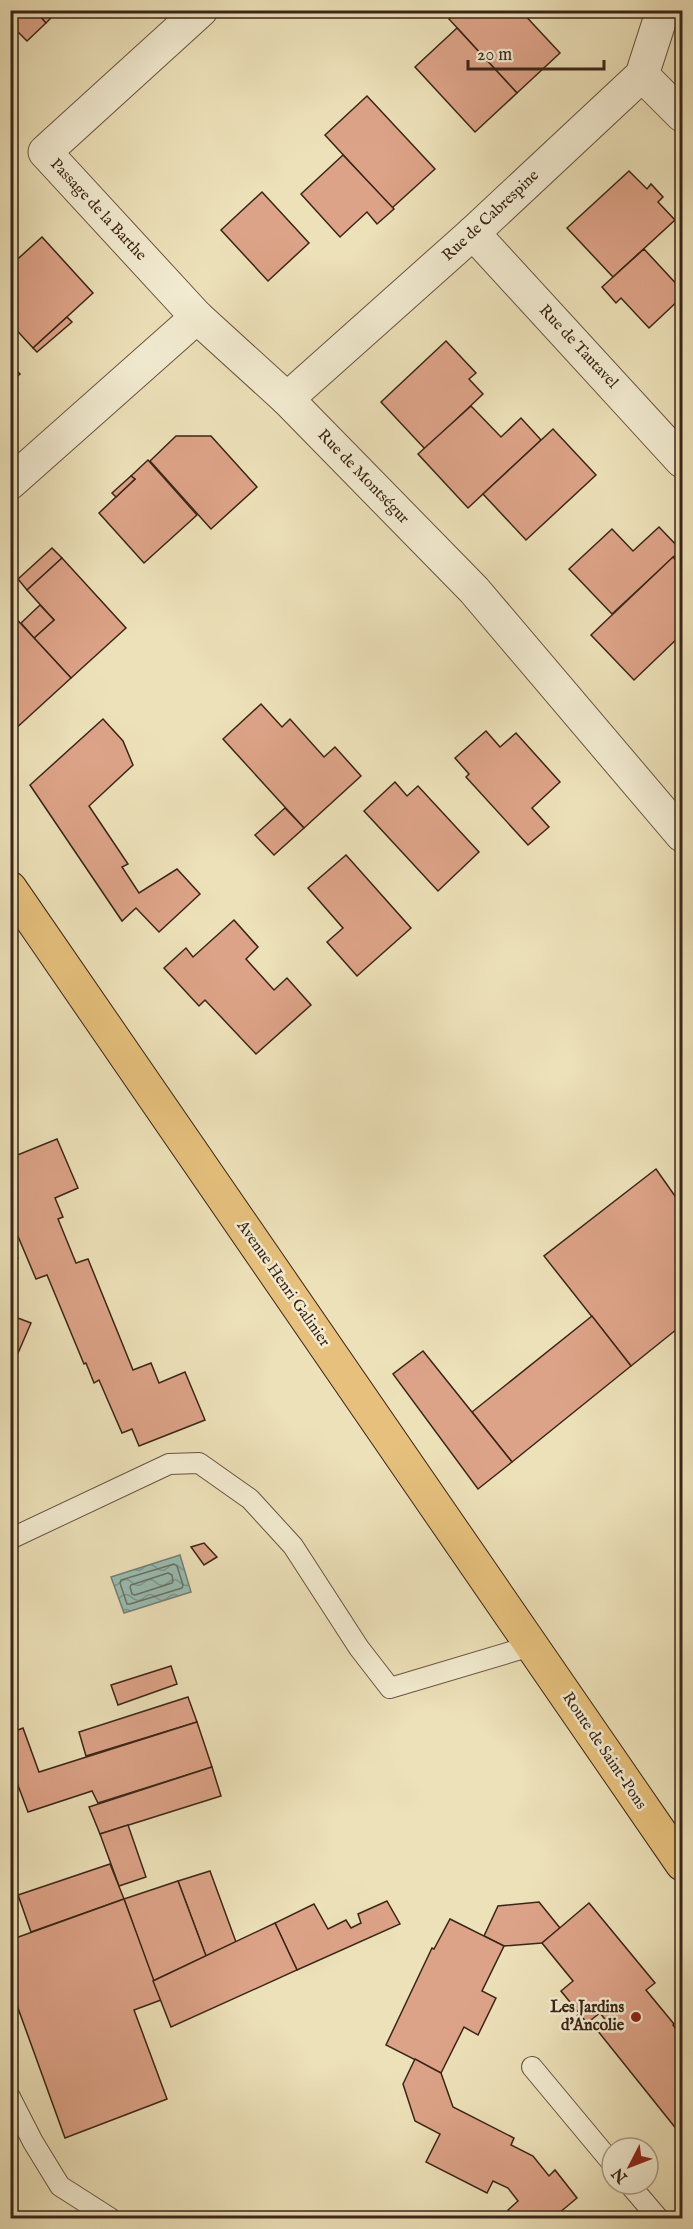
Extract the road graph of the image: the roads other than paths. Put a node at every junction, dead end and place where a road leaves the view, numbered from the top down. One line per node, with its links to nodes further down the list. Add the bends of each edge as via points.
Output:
1 (201, 10): 6 (street, Passage de la Barthe, via 45,152)
2 (663, 10): 3 (street, Rue de Cabrespine)
3 (642, 75): 4 (street); 5 (street, Rue de Cabrespine)
4 (682, 115)
5 (473, 233): 7 (street, Rue de Cabrespine); 8 (street, Rue de Tautavel)
6 (197, 317): 7 (street, Rue de Montségur); 9 (street)
7 (287, 399): 10 (street, Rue de Montségur, via 474,590)
8 (682, 461)
9 (10, 483)
10 (682, 835)
11 (10, 888): 13 (main road, Avenue Henri Galinier)
12 (10, 1539): 13 (lane, via 169,1464 199,1463 250,1499 293,1546 359,1648 390,1688)
13 (531, 1646): 14 (main road, Avenue Henri Galinier)
14 (555, 1680): 15 (main road, Route de Saint-Pons); 16 (main road, Route de Saint-Pons)
15 (682, 1827)
16 (682, 1864)
17 (532, 2067): 19 (lane)
18 (10, 2097): 21 (lane, via 60,2186)
19 (600, 2149)
20 (639, 2196): 22 (lane)
21 (110, 2218)
22 (658, 2218)

